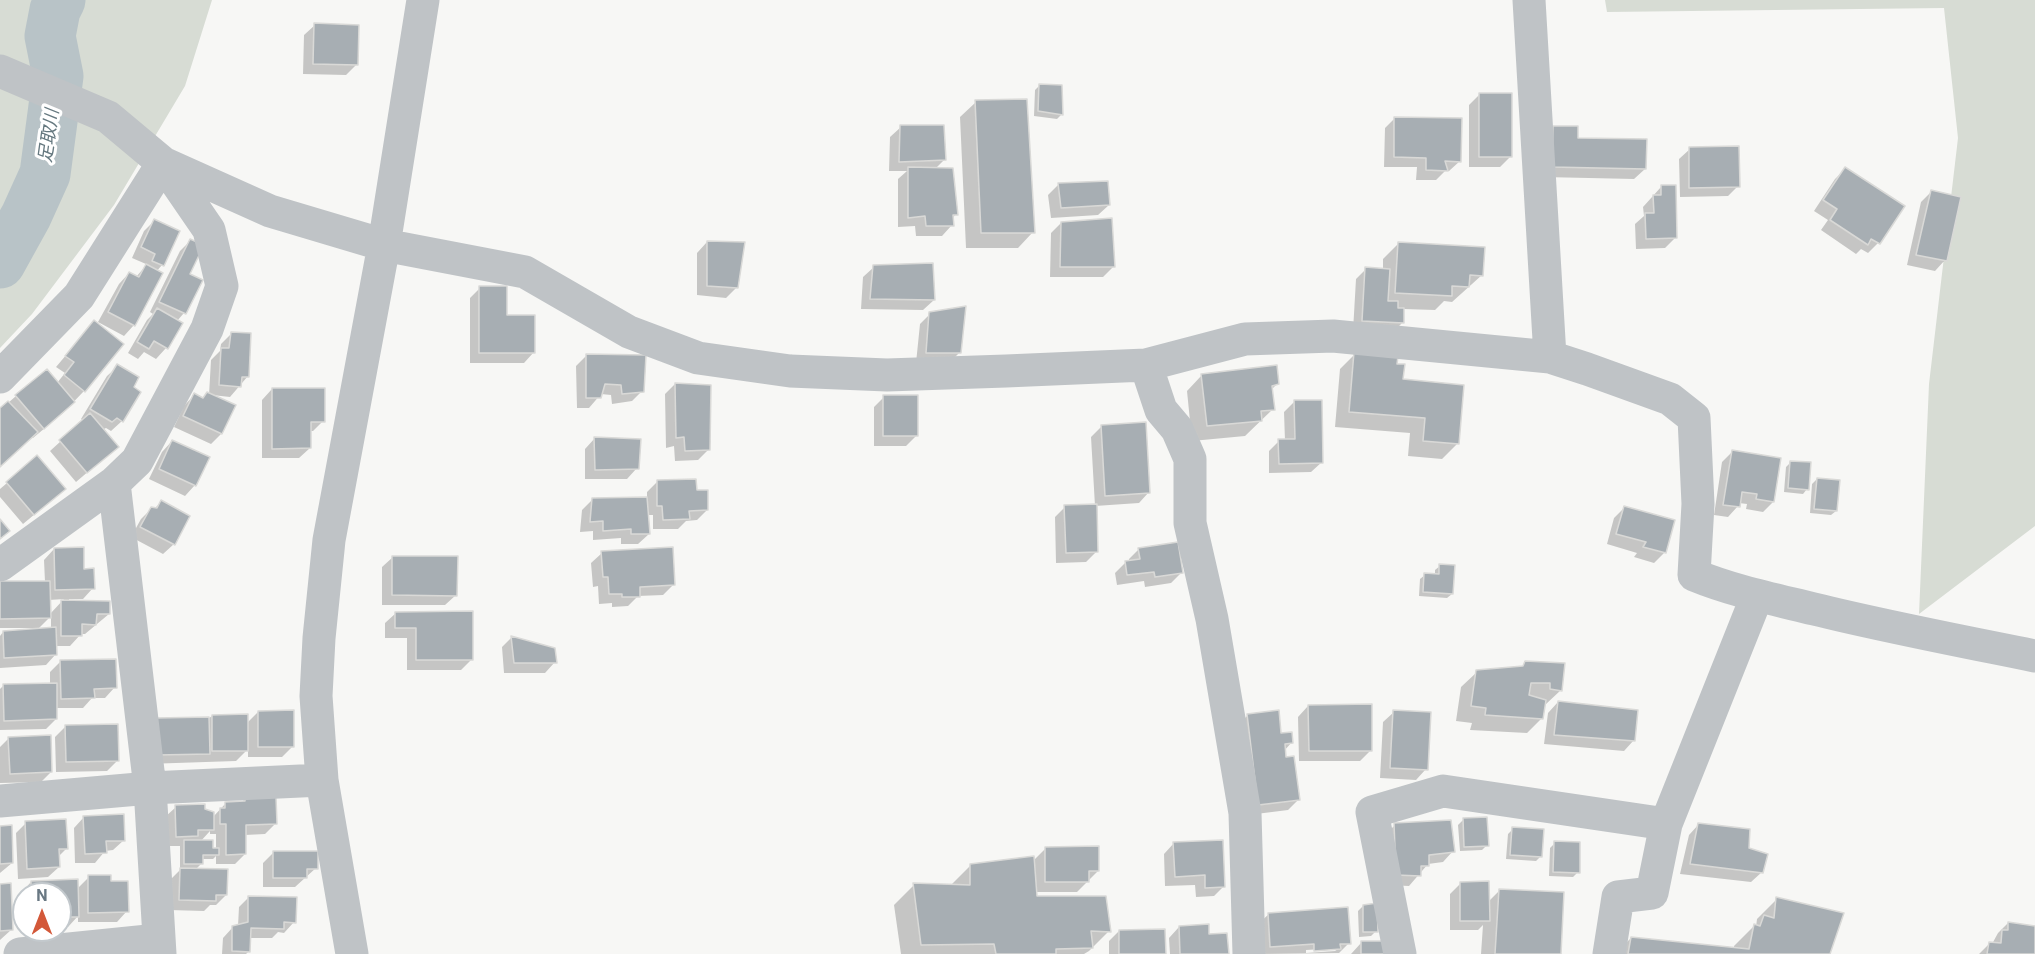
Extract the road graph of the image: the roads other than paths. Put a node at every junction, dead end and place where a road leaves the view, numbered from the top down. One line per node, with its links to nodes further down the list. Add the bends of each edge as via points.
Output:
1 (423, 0): 5 (street)
2 (1529, 0): 6 (street)
3 (9, 74): 4 (street, via 108,117)
4 (163, 163): 5 (street, via 270,211); 8 (street, via 79,296); 9 (street, via 209,230 222,286 207,329 137,461)
5 (384, 245): 7 (street, via 525,272 629,332 698,358 790,371 887,375); 13 (street, via 329,540 316,696)
6 (1550, 357): 7 (street, via 1333,336 1245,339); 11 (street, via 1670,399 1694,418 1698,504 1695,575)
7 (1146, 365): 20 (street, via 1161,410 1177,429 1190,459 1190,523 1212,619 1245,813)
8 (0, 377)
9 (114, 483): 10 (street); 14 (street)
10 (0, 565)
11 (1757, 596): 12 (street); 16 (street)
12 (2035, 656)
13 (322, 780): 14 (street); 19 (street)
14 (150, 788): 15 (street); 17 (street)
15 (0, 801)
16 (1665, 824): 21 (street, via 1443,791 1372,812); 22 (street, via 1652,893 1618,897)
17 (159, 947): 18 (street)
18 (20, 954)
19 (352, 954)
20 (1250, 954)
21 (1400, 954)
22 (1609, 954)

